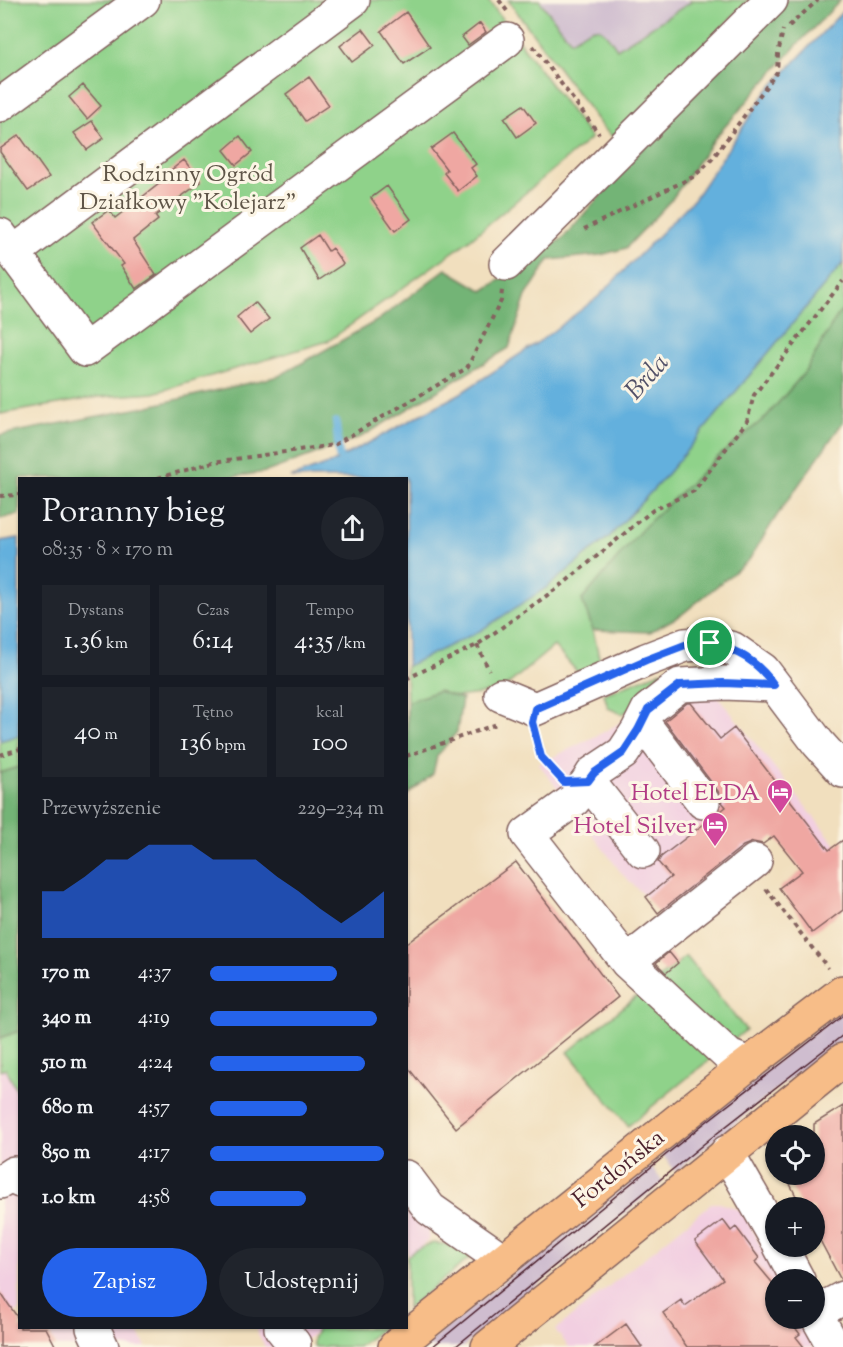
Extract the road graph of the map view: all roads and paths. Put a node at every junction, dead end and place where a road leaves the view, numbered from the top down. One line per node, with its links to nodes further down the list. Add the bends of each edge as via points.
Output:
1 (143, 0): 7 (street)
2 (353, 0): 10 (street)
3 (499, 0): 6 (path)
4 (771, 0): 11 (street)
5 (818, 0): 9 (path, via 782,30 777,72 709,163 693,177)
6 (516, 32): 8 (path); 10 (street, via 85,351)
7 (0, 105)
8 (598, 132)
9 (579, 231)
10 (7, 244)
11 (506, 264): 13 (path, via 501,301 467,368 334,445 214,462)
12 (843, 281): 16 (path, via 754,395 747,420 694,491 654,510 563,584 477,645)
13 (162, 477)
14 (18, 495): 15 (path)
15 (0, 496)
16 (408, 678)
17 (774, 685): 19 (street, via 764,670 733,649 710,643 693,644 634,664); 20 (street, via 680,685 648,710); 24 (street)
18 (501, 695): 19 (street)
19 (535, 709): 23 (path); 25 (path, via 532,722 541,757 564,782)
20 (642, 722): 25 (street, via 623,753); 26 (street)
21 (18, 750): 22 (path)
22 (0, 755)
23 (408, 755)
24 (843, 771)
25 (588, 781): 27 (street); 29 (street, via 574,800 527,834)
26 (703, 802)
27 (643, 851)
28 (752, 864): 29 (street); 30 (path)
29 (627, 962): 32 (street, via 729,1056)
30 (838, 984): 32 (main road, Fordońska)
31 (843, 1060): 33 (main road)
32 (749, 1064): 39 (main road, Fordońska)
33 (727, 1152): 38 (street); 44 (main road)
34 (18, 1178): 35 (street, via 14,1173)
35 (0, 1182)
36 (408, 1182): 37 (street)
37 (418, 1208): 39 (street)
38 (765, 1219)
39 (503, 1260): 43 (main road, Fordońska)
40 (825, 1311): 45 (street)
41 (93, 1329): 42 (street)
42 (102, 1347)
43 (395, 1347)
44 (488, 1347)
45 (834, 1347)

